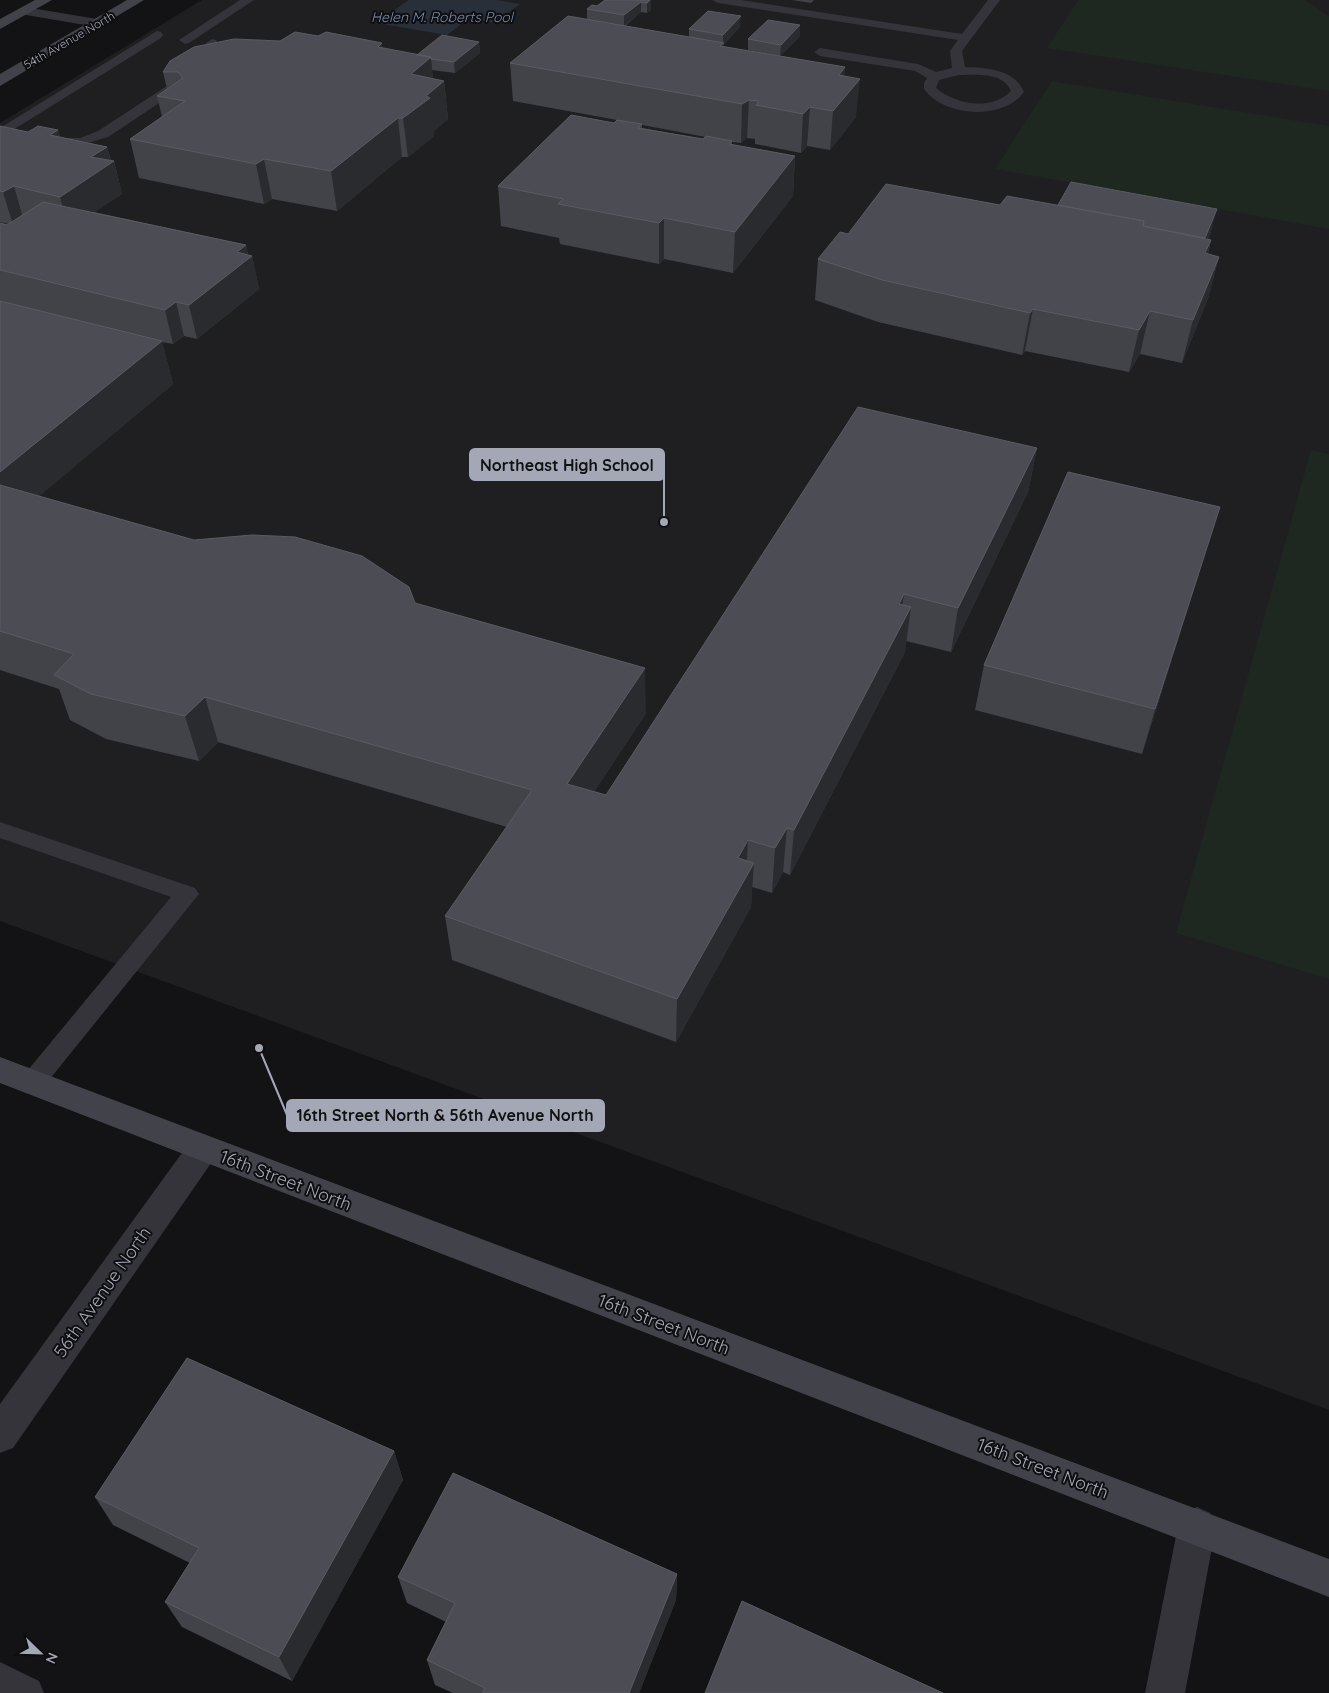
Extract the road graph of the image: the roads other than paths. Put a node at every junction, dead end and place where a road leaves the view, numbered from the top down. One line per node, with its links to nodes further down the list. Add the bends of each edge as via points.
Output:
1 (44, 0): 6 (street)
2 (137, 0): 7 (street, 54th Avenue North)
3 (248, 0): 11 (lane)
4 (718, 0): 10 (lane)
5 (994, 0): 10 (lane)
6 (25, 11): 7 (street); 8 (street)
7 (97, 23): 16 (street, 54th Avenue North)
8 (0, 25)
9 (157, 35): 17 (lane)
10 (965, 38): 14 (lane, via 956,51)
11 (185, 40)
12 (212, 43): 19 (lane, via 220,57 103,134 86,142 66,144)
13 (820, 52): 15 (lane, via 918,68)
14 (959, 71): 15 (lane); 15 (lane, via 1002,76 1012,81 1018,92 1008,102 997,106 957,105 935,96 930,83)
15 (935, 78)
16 (0, 81)
17 (1, 134): 18 (lane)
18 (20, 136)
19 (38, 140)
20 (0, 830): 22 (lane, via 187,894)
21 (0, 1070): 22 (street, 16th Street North)
22 (32, 1083): 23 (street, 16th Street North)
23 (203, 1149): 24 (street, 56th Avenue North); 25 (street, 16th Street North)
24 (0, 1435)
25 (1197, 1526): 26 (street, 16th Street North); 29 (street)
26 (1329, 1578)
27 (0, 1680): 28 (lane)
28 (26, 1693)
29 (1165, 1693)

